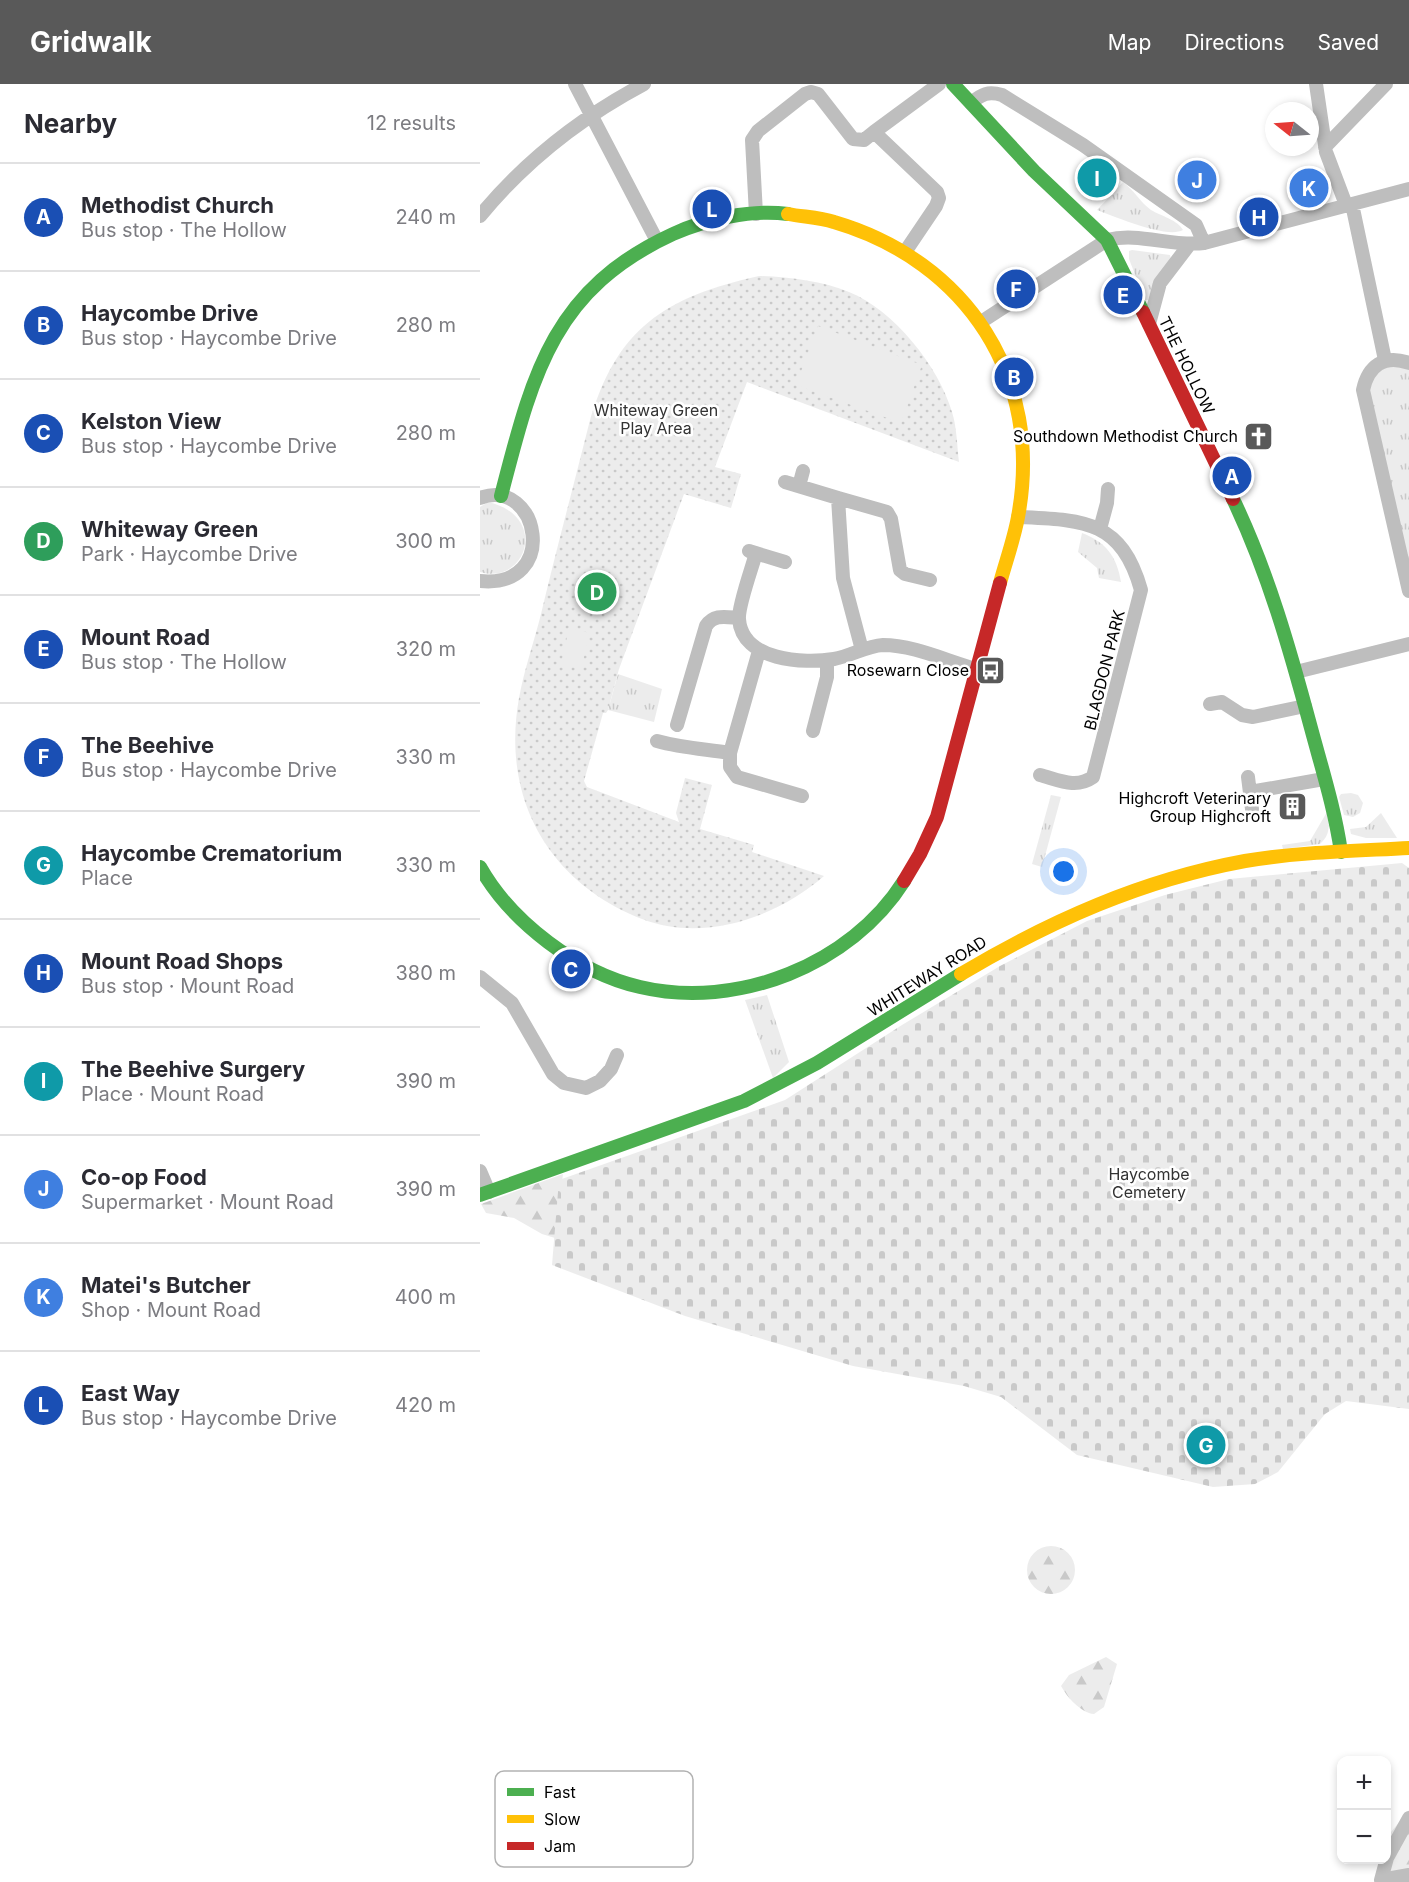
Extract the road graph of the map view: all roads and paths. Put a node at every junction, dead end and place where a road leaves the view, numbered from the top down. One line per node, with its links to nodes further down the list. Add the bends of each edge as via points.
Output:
1 (575, 84): 8 (street)
2 (644, 84): 8 (street)
3 (939, 84): 9 (street)
4 (953, 84): 7 (street, THE HOLLOW)
5 (1316, 84): 10 (street)
6 (1386, 84): 10 (street)
7 (971, 103): 16 (street, THE HOLLOW, via 1034,171); 17 (street, via 981,94 1002,95 1083,145 1196,225)
8 (591, 114): 14 (street, via 525,165); 15 (street)
9 (874, 132): 13 (street, via 864,140 853,139 818,94 805,94 752,140); 19 (street, via 939,198)
10 (1325, 147): 12 (street)
11 (1409, 189): 12 (street)
12 (1349, 205): 17 (street); 22 (street)
13 (756, 213): 15 (street, via 723,217); 19 (street, via 812,215 875,236)
14 (480, 216)
15 (656, 239): 28 (street, via 590,289 551,341 536,371)
16 (1107, 240): 18 (street, via 1122,236); 20 (street); 21 (street, THE HOLLOW)
17 (1203, 243): 18 (street)
18 (1189, 245): 21 (street, via 1160,283)
19 (905, 252): 20 (street, via 939,278)
20 (981, 322): 31 (street, via 997,351 1019,411 1023,462)
21 (1149, 324): 43 (street, THE HOLLOW, via 1255,548)
22 (1385, 360): 23 (street); 36 (street, via 1366,376 1363,390)
23 (1409, 363)
24 (803, 471): 26 (street)
25 (785, 482): 26 (street)
26 (799, 486): 30 (street)
27 (1108, 489): 32 (street)
28 (501, 496): 29 (street); 35 (street, via 526,512 533,528 534,548 524,568 512,577)
29 (480, 498)
30 (838, 498): 34 (street, via 887,512 900,570); 39 (street, via 843,578)
31 (1018, 517): 32 (street, BLAGDON PARK, via 1066,520); 42 (street)
32 (1100, 529): 50 (street, BLAGDON PARK, via 1122,546 1141,590 1093,777 1076,785)
33 (785, 562): 37 (street, via 752,552)
34 (930, 580)
35 (480, 581)
36 (1409, 591)
37 (739, 618): 40 (street, via 742,632); 47 (street, via 718,616 706,626)
38 (1409, 644): 43 (street)
39 (862, 650): 41 (street); 42 (street, via 896,646)
40 (759, 651): 41 (street, via 796,659); 49 (street)
41 (827, 660): 46 (street)
42 (976, 669): 58 (street, via 936,817 916,864 900,889 858,935 814,964 784,977 745,989 716,992 677,992 632,985 560,950 528,925)
43 (1296, 672): 45 (street, THE HOLLOW)
44 (1210, 704): 45 (street, via 1222,702 1242,716 1253,717)
45 (1305, 706): 52 (street, THE HOLLOW)
46 (820, 724)
47 (677, 725)
48 (657, 741): 49 (street, via 690,750 702,747)
49 (730, 753): 54 (street, via 730,767 737,777)
50 (1040, 775)
51 (1248, 777): 53 (street)
52 (1324, 779): 53 (street); 57 (street, THE HOLLOW)
53 (1250, 792): 55 (street)
54 (802, 796)
55 (1252, 809)
56 (1409, 848): 57 (street, WHITEWAY ROAD)
57 (1341, 852): 62 (street, WHITEWAY ROAD, via 1245,861 1172,878 1095,904 955,976 781,1084 744,1101)
58 (482, 874)
59 (480, 977): 60 (street, via 512,1004 553,1074 564,1083 586,1088 600,1081 611,1069)
60 (616, 1055)
61 (480, 1171): 62 (street)
62 (484, 1193)
63 (1409, 1818): 64 (street, via 1387,1858 1381,1880)
64 (1409, 1875)

